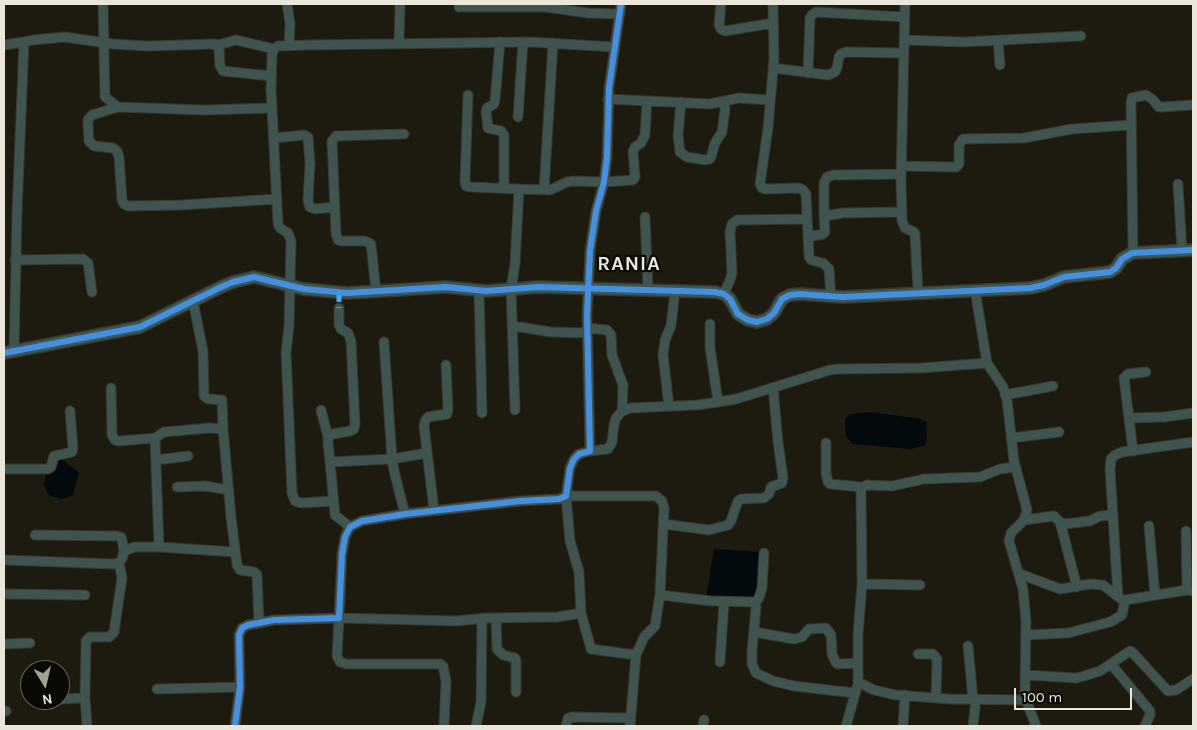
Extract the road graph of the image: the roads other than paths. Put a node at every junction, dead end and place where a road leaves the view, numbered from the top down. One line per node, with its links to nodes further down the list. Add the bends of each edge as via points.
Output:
1 (102, 4): 18 (street)
2 (287, 4): 23 (street, via 290,24)
3 (400, 4): 19 (street)
4 (621, 4): 9 (street)
5 (721, 4): 11 (street, via 720,25 725,31)
6 (773, 4): 11 (street)
7 (905, 4): 10 (street)
8 (459, 7): 9 (street, via 545,7)
9 (620, 14): 24 (street)
10 (904, 18): 13 (street); 29 (street, via 812,14)
11 (773, 23): 28 (street)
12 (1080, 36): 14 (street)
13 (904, 40): 14 (street); 26 (street)
14 (998, 40): 27 (street)
15 (24, 42): 18 (street, via 65,37); 21 (street); 59 (street)
16 (500, 42): 17 (street); 19 (street); 47 (street, via 496,100 486,112 488,128 504,135)
17 (522, 42): 20 (street); 40 (street)
18 (103, 43): 22 (street); 38 (street, via 105,97)
19 (399, 43): 23 (street)
20 (553, 43): 24 (street); 49 (street)
21 (4, 45)
22 (218, 45): 25 (street, via 236,40); 30 (street, via 223,71)
23 (288, 46): 25 (street)
24 (614, 47): 32 (street)
25 (274, 49): 30 (street)
26 (900, 54): 29 (street, via 846,52 832,74); 44 (street)
27 (1000, 65)
28 (773, 68): 29 (street); 33 (street)
29 (808, 73)
30 (271, 76): 39 (street)
31 (468, 95): 47 (street, via 466,186)
32 (608, 99): 34 (street); 45 (street)
33 (769, 100): 35 (street, via 739,98); 55 (street, via 760,184 767,189 804,190)
34 (647, 101): 36 (street); 45 (street, via 645,135 633,151 635,177 633,180)
35 (724, 101): 36 (street, via 710,104); 36 (street, via 722,132 711,157 705,160 687,157 680,152)
36 (681, 102)
37 (1193, 105): 41 (street, via 1159,107 1146,95 1135,97 1131,102)
38 (118, 107): 39 (street); 50 (street, via 92,115 88,120 88,141 94,146 117,151 124,204 181,205)
39 (272, 108): 43 (street)
40 (518, 117)
41 (1132, 125): 44 (street, via 1072,129 1024,138 963,139 958,145 959,164 956,166); 58 (street)
42 (404, 134): 51 (street, via 333,138)
43 (274, 138): 50 (street); 51 (street, via 308,137 308,202 315,209)
44 (901, 170): 52 (street); 53 (street, via 827,177 824,183)
45 (604, 182): 49 (street, via 574,181); 61 (street, via 592,236)
46 (1178, 184): 57 (street)
47 (504, 188): 48 (street)
48 (519, 189): 49 (street); 67 (street)
49 (544, 190)
50 (277, 199): 60 (street, via 278,224 291,241)
51 (334, 207): 65 (street, via 338,240 365,240 371,244)
52 (899, 212): 53 (street); 66 (street, via 903,225 916,234)
53 (824, 216): 56 (street, via 824,234)
54 (645, 218): 62 (street)
55 (807, 220): 56 (street); 68 (street, via 738,220 732,224 732,273)
56 (808, 237): 69 (street, via 811,260 827,264 829,268)
57 (1187, 251): 58 (street)
58 (1133, 253): 71 (street, via 1105,273 1064,277 1038,287)
59 (16, 260): 64 (street, via 83,258 88,263); 78 (street)
60 (290, 286): 65 (street, via 339,292); 72 (street, via 254,277 233,282); 115 (street, via 286,359 292,493 295,501 301,503)
61 (587, 288): 62 (street); 67 (street, via 539,287); 76 (street)
62 (648, 290): 63 (street)
63 (675, 291): 68 (street); 87 (street, via 672,326 662,355)
64 (92, 292)
65 (376, 292): 70 (street, via 446,287)
66 (913, 293): 69 (street); 71 (street)
67 (511, 294): 70 (street); 75 (street)
68 (724, 294): 69 (street, via 738,314 757,322 767,319 782,299 790,295)
69 (831, 296)
70 (479, 297): 92 (street)
71 (977, 298): 79 (street)
72 (193, 301): 78 (street, via 140,327); 95 (street, via 203,351 204,396 222,400)
73 (339, 308): 97 (street, via 339,325 348,333 351,342 355,424 350,431)
74 (710, 324): 86 (street)
75 (513, 326): 76 (street, via 551,332); 90 (street)
76 (587, 330): 91 (street, via 607,330 611,335 612,355 623,385); 102 (street)
77 (384, 342): 106 (street)
78 (9, 352)
79 (987, 363): 84 (street, via 830,370); 85 (street)
80 (446, 365): 104 (street, via 447,414 428,417 425,421)
81 (1146, 372): 94 (street, via 1128,374 1124,378)
82 (1053, 386): 85 (street)
83 (111, 388): 98 (street, via 112,435 115,440)
84 (772, 388): 86 (street); 121 (street, via 784,478 782,484 771,487 767,497 738,501 728,525 709,530)
85 (1006, 395): 99 (street)
86 (718, 402): 87 (street)
87 (669, 406): 91 (street)
88 (70, 410): 110 (street, via 72,452 54,456 48,469)
89 (321, 410): 97 (street)
90 (515, 410)
91 (622, 411): 102 (street, via 616,418 611,446 605,450)
92 (482, 413)
93 (1193, 413): 94 (street)
94 (1129, 418): 103 (street)
95 (223, 429): 98 (street, via 164,432); 113 (street)
96 (1059, 432): 99 (street)
97 (328, 436): 108 (street)
98 (155, 438): 107 (street)
99 (1011, 438): 109 (street)
100 (1193, 442): 103 (street)
101 (826, 443): 111 (street, via 828,482)
102 (590, 451): 114 (street, via 574,459)
103 (1133, 451): 118 (street, via 1115,455 1110,463)
104 (427, 453): 106 (street); 116 (street)
105 (188, 456): 107 (street)
106 (392, 459): 108 (street); 117 (street)
107 (156, 460): 126 (street)
108 (330, 462): 115 (street)
109 (1008, 468): 111 (street, via 980,477 924,479 892,486); 119 (street, via 1027,510)
110 (4, 469)
111 (862, 487): 133 (street)
112 (177, 488): 113 (street, via 205,486)
113 (229, 490): 128 (street)
114 (566, 496): 116 (street); 121 (street, via 656,496 662,501); 144 (street, via 570,541 579,572)
115 (333, 501): 123 (street, via 335,515)
116 (434, 510): 117 (street)
117 (405, 514): 123 (street, via 362,521)
118 (1113, 515): 120 (street, via 1086,522); 141 (street)
119 (1024, 520): 120 (street, via 1054,516); 132 (street, via 1010,537 1010,547)
120 (1060, 522): 135 (street)
121 (664, 524): 139 (street)
122 (1149, 526): 140 (street)
123 (350, 527): 145 (street, via 344,537)
124 (1186, 531): 136 (street)
125 (35, 535): 127 (street, via 117,536 121,537)
126 (159, 547): 127 (street, via 135,547); 128 (street)
127 (124, 551): 131 (street)
128 (235, 552): 148 (street, via 238,568 257,575)
129 (764, 553): 143 (street, via 762,588)
130 (4, 560): 131 (street)
131 (119, 563): 167 (street, via 122,578 114,632 109,637 90,637 86,641)
132 (1020, 574): 135 (street, via 1055,588 1066,590); 150 (street)
133 (862, 584): 134 (street); 157 (street)
134 (920, 585)
135 (1076, 587): 141 (street, via 1103,585)
136 (1190, 590): 140 (street)
137 (4, 594): 138 (street)
138 (85, 595)
139 (660, 595): 142 (street); 155 (street, via 655,626 644,637)
140 (1155, 595): 141 (street)
141 (1121, 599): 150 (street, via 1122,615 1110,622 1068,633)
142 (724, 602): 143 (street); 156 (street)
143 (755, 603): 149 (street)
144 (581, 613): 147 (street); 155 (street, via 591,650)
145 (339, 618): 146 (street, via 442,622); 148 (street); 175 (street, via 337,656 340,662 443,666 446,681)
146 (482, 619): 147 (street); 176 (street, via 482,702)
147 (496, 619): 164 (street, via 497,649 516,661)
148 (259, 622): 162 (street, via 242,628 239,635)
149 (754, 632): 157 (street, via 794,639 802,637 809,629 826,628 831,635 836,663); 165 (street, via 752,664 756,673 794,686)
150 (1026, 635): 159 (street)
151 (30, 643): 152 (street)
152 (4, 644)
153 (968, 646): 170 (street)
154 (918, 654): 168 (street, via 932,654 937,659)
155 (636, 655): 172 (street)
156 (720, 662)
157 (858, 663): 161 (street)
158 (1111, 664): 159 (street, via 1076,678); 160 (street, via 1127,651 1132,652 1168,691 1176,690); 182 (street, via 1150,712)
159 (1025, 675): 171 (street)
160 (1193, 679)
161 (858, 682): 165 (street); 166 (street, via 874,690)
162 (240, 687): 163 (street); 174 (street)
163 (157, 689)
164 (516, 692)
165 (855, 693): 178 (street)
166 (905, 695): 168 (street); 179 (street)
167 (85, 698): 169 (street); 173 (street)
168 (936, 698): 170 (street)
169 (70, 699)
170 (974, 699): 171 (street); 180 (street)
171 (1026, 700): 181 (street)
172 (630, 722): 177 (street, via 572,717 568,718)
173 (87, 726)
174 (235, 726)
175 (444, 726)
176 (476, 726)
177 (566, 726)
178 (846, 726)
179 (903, 726)
180 (973, 726)
181 (1036, 726)
182 (1146, 726)

